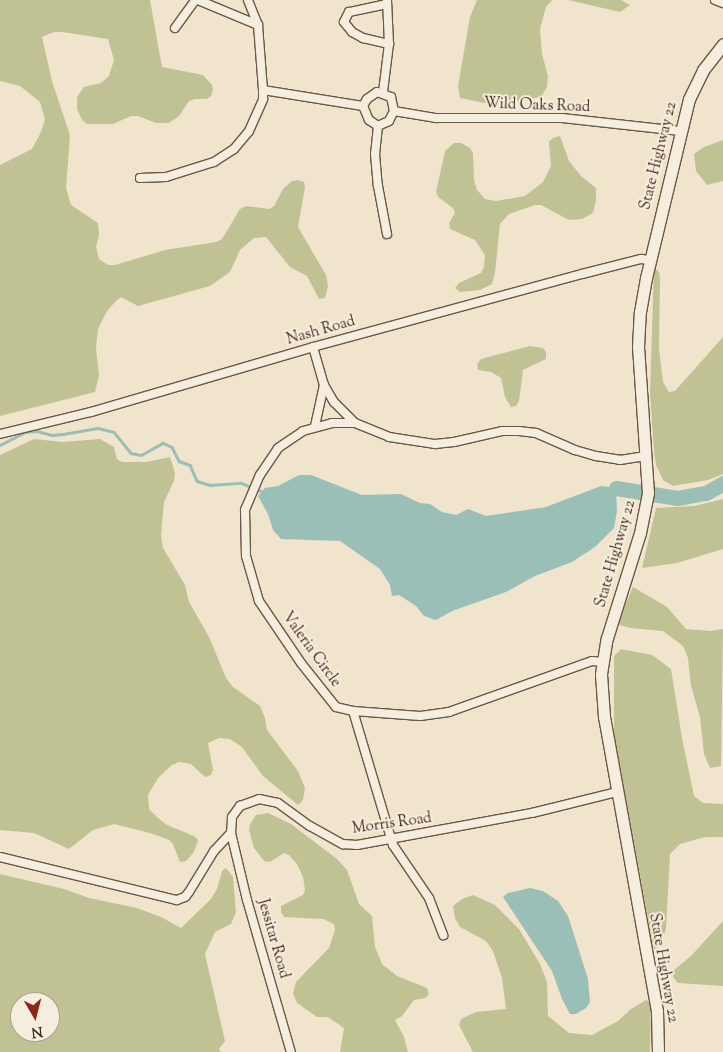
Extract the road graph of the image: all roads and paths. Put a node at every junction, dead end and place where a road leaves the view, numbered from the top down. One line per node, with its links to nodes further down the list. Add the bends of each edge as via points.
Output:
1 (197, 0): 6 (street); 7 (street)
2 (248, 0): 6 (street)
3 (715, 0): 5 (street)
4 (387, 2): 8 (street); 8 (street, via 349,12 344,22 363,38)
5 (723, 3)
6 (258, 25): 10 (street)
7 (175, 28)
8 (389, 44): 11 (street)
9 (723, 44): 15 (main road, State Highway 22, via 696,83)
10 (263, 90): 12 (street); 16 (street, via 249,131 234,149 214,162 166,177)
11 (383, 92): 12 (street, via 371,95); 13 (street, via 391,97)
12 (364, 106): 14 (street, via 368,120)
13 (394, 111): 14 (street, via 389,121); 15 (street, Wild Oaks Road, via 436,118 562,118)
14 (378, 126): 17 (street, via 378,186)
15 (680, 131): 18 (main road, State Highway 22)
16 (140, 178)
17 (387, 234)
18 (649, 260): 19 (street, Nash Road, via 641,259 582,274); 24 (main road, State Highway 22, via 638,329)
19 (314, 347): 20 (street, Valeria Circle); 23 (street, Nash Road, via 101,409)
20 (324, 385): 21 (street, Valeria Circle, via 334,402); 22 (street, Valeria Circle)
21 (355, 423): 22 (street, Valeria Circle); 24 (street, Valeria Circle, via 389,437 413,442 435,444 502,431 519,431 536,433 596,456 620,460)
22 (315, 426): 26 (street, Valeria Circle, via 278,448 260,475 246,510 246,556 259,601 301,663 336,707)
23 (0, 434)
24 (646, 456): 25 (main road, State Highway 22, via 646,505)
25 (602, 662): 26 (street, Valeria Circle, via 592,661 450,712 420,716); 27 (main road, State Highway 22, via 602,702)
26 (353, 712): 29 (street)
27 (617, 792): 29 (street, Morris Road, via 532,813); 33 (main road, State Highway 22, via 657,1011)
28 (231, 833): 29 (street, Morris Road, via 232,817 240,806 259,799 278,803 343,844 357,845); 30 (street, Morris Road, via 214,851 185,897 177,900); 32 (street, Jessitar Road)
29 (392, 838): 31 (street, via 393,845 429,898)
30 (0, 857)
31 (442, 935)
32 (291, 1052)
33 (658, 1052)

